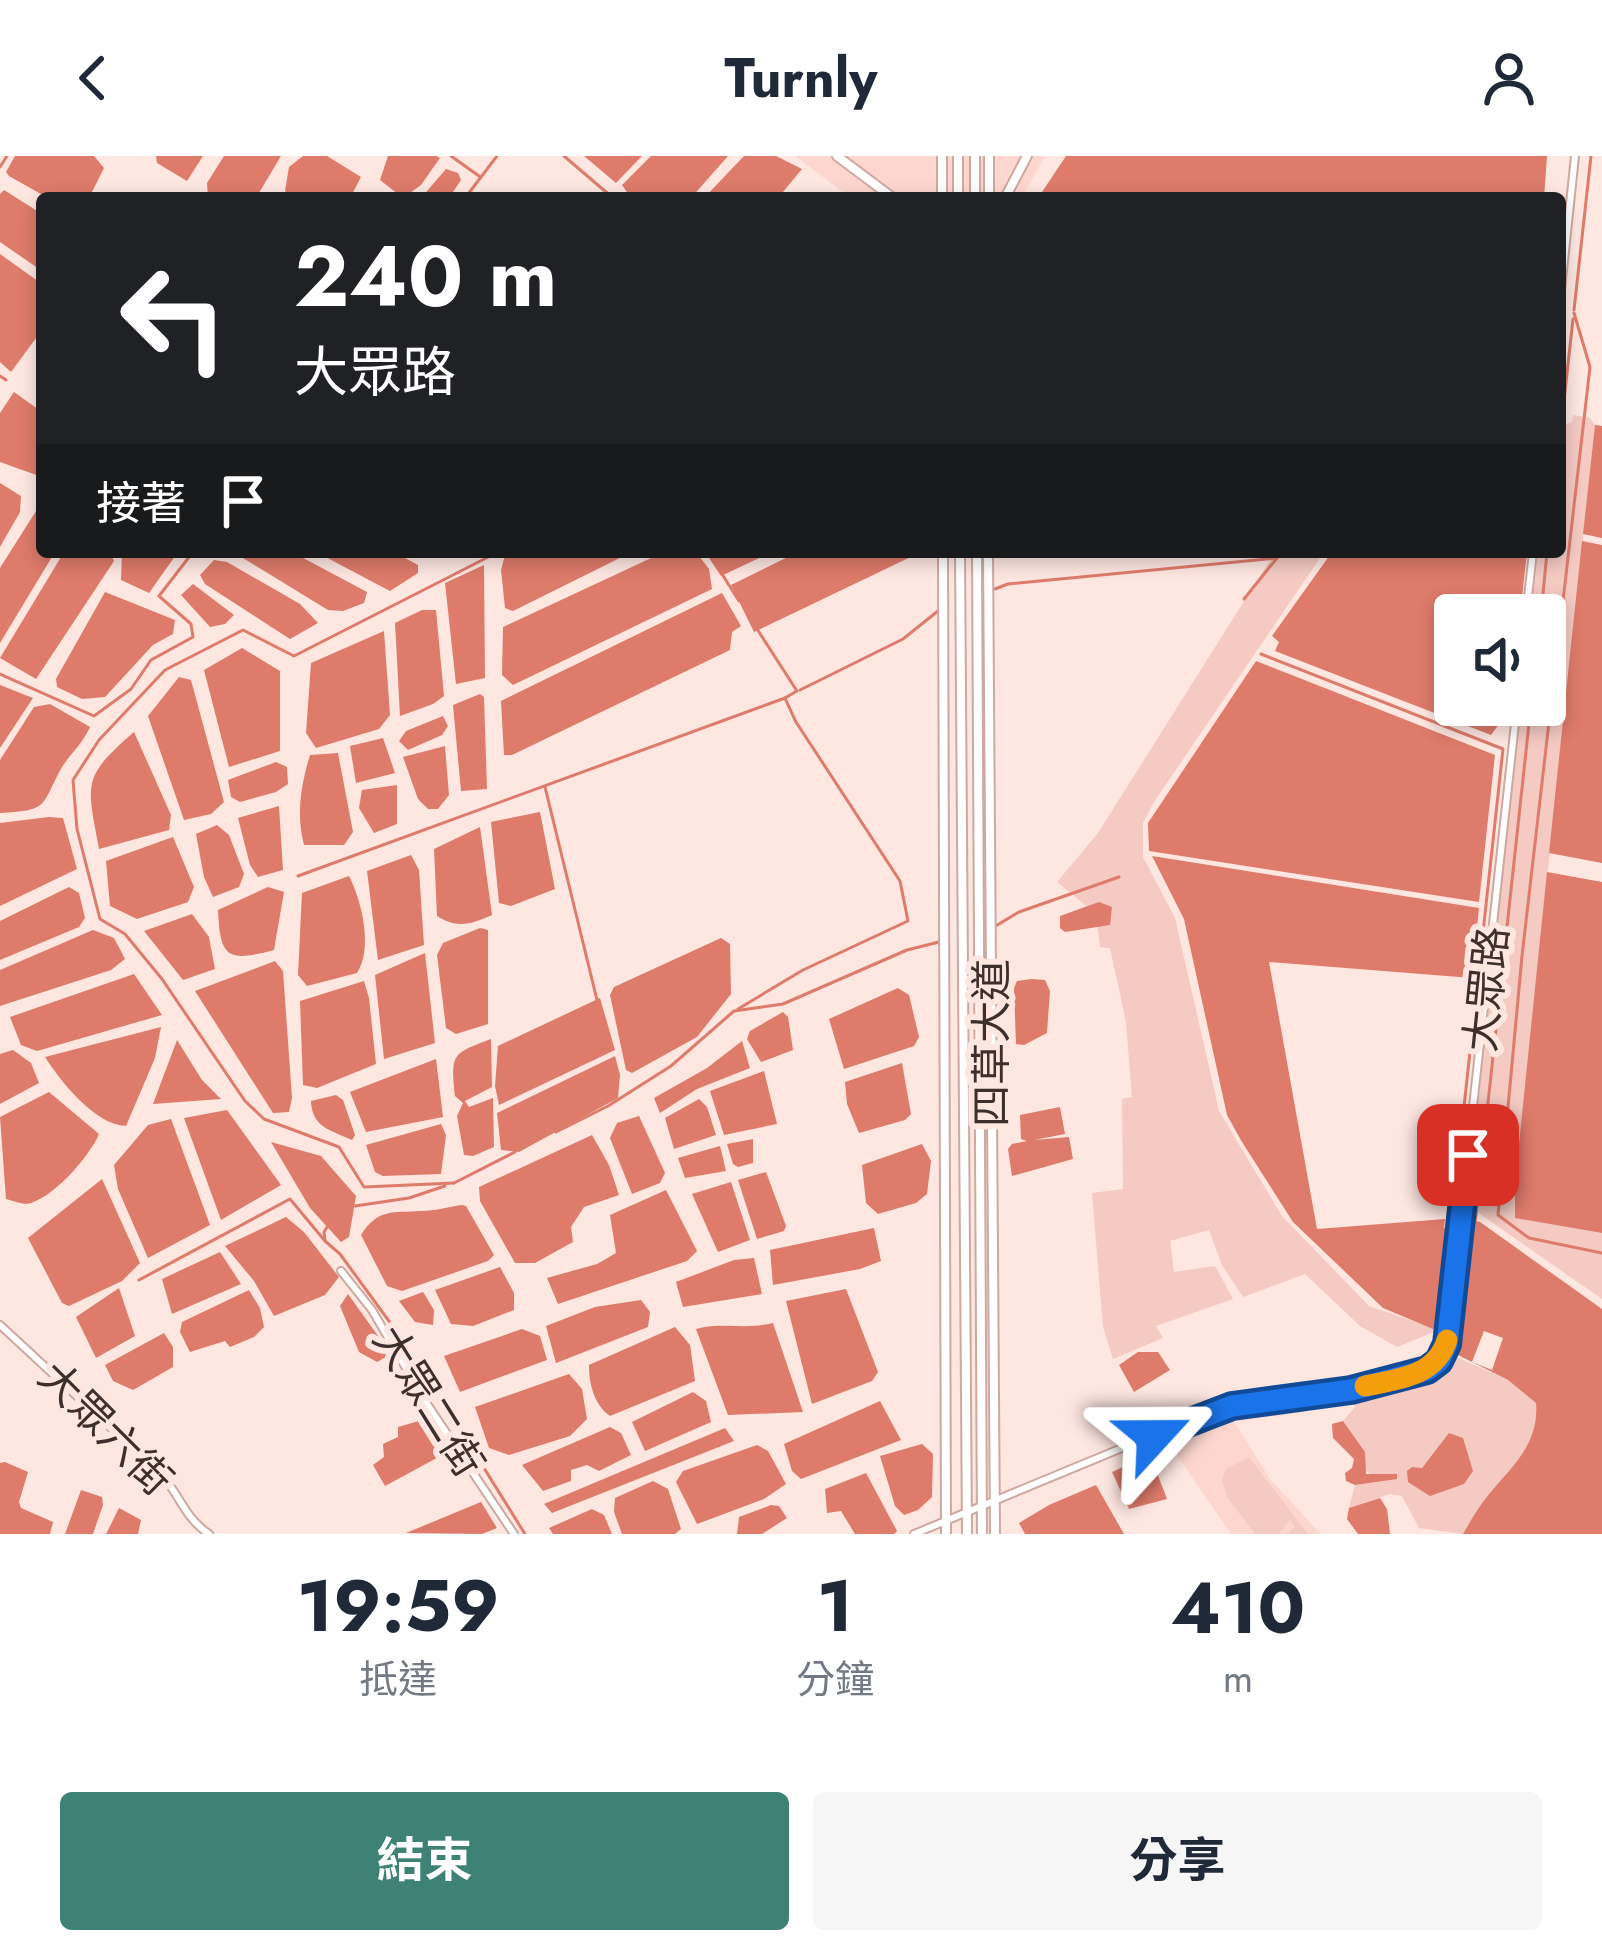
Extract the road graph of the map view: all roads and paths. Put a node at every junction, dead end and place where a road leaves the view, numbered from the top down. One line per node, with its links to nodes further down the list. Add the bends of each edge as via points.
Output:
1 (837, 156): 8 (street)
2 (942, 156): 9 (street)
3 (958, 156): 10 (street)
4 (974, 156): 11 (street)
5 (989, 156): 12 (street)
6 (1028, 156): 13 (street)
7 (1575, 156): 14 (street)
8 (885, 192)
9 (942, 192)
10 (958, 192)
11 (975, 192)
12 (989, 192)
13 (1008, 192)
14 (1566, 242)
15 (943, 558): 27 (street, 四草大道)
16 (960, 558): 26 (street, 四草大道)
17 (977, 558): 25 (street, 四草大道)
18 (988, 558): 24 (street, 四草大道)
19 (1532, 558): 20 (street)
20 (1528, 594)
21 (1515, 726): 24 (street, 大眾路, via 1439,1361 1351,1390 1209,1412)
22 (341, 1271): 29 (street, 大眾二街)
23 (0, 1325): 28 (street, 大眾六街, via 162,1475 190,1521)
24 (994, 1503): 25 (street, 大眾路); 34 (street, 四草大道)
25 (982, 1508): 26 (street, 大眾路); 33 (street, 四草大道)
26 (967, 1514): 27 (street, 大眾路); 32 (street, 四草大道)
27 (946, 1522): 30 (street, 大眾路); 31 (street, 四草大道)
28 (208, 1534)
29 (514, 1534)
30 (914, 1534)
31 (946, 1534)
32 (967, 1534)
33 (982, 1534)
34 (995, 1534)

